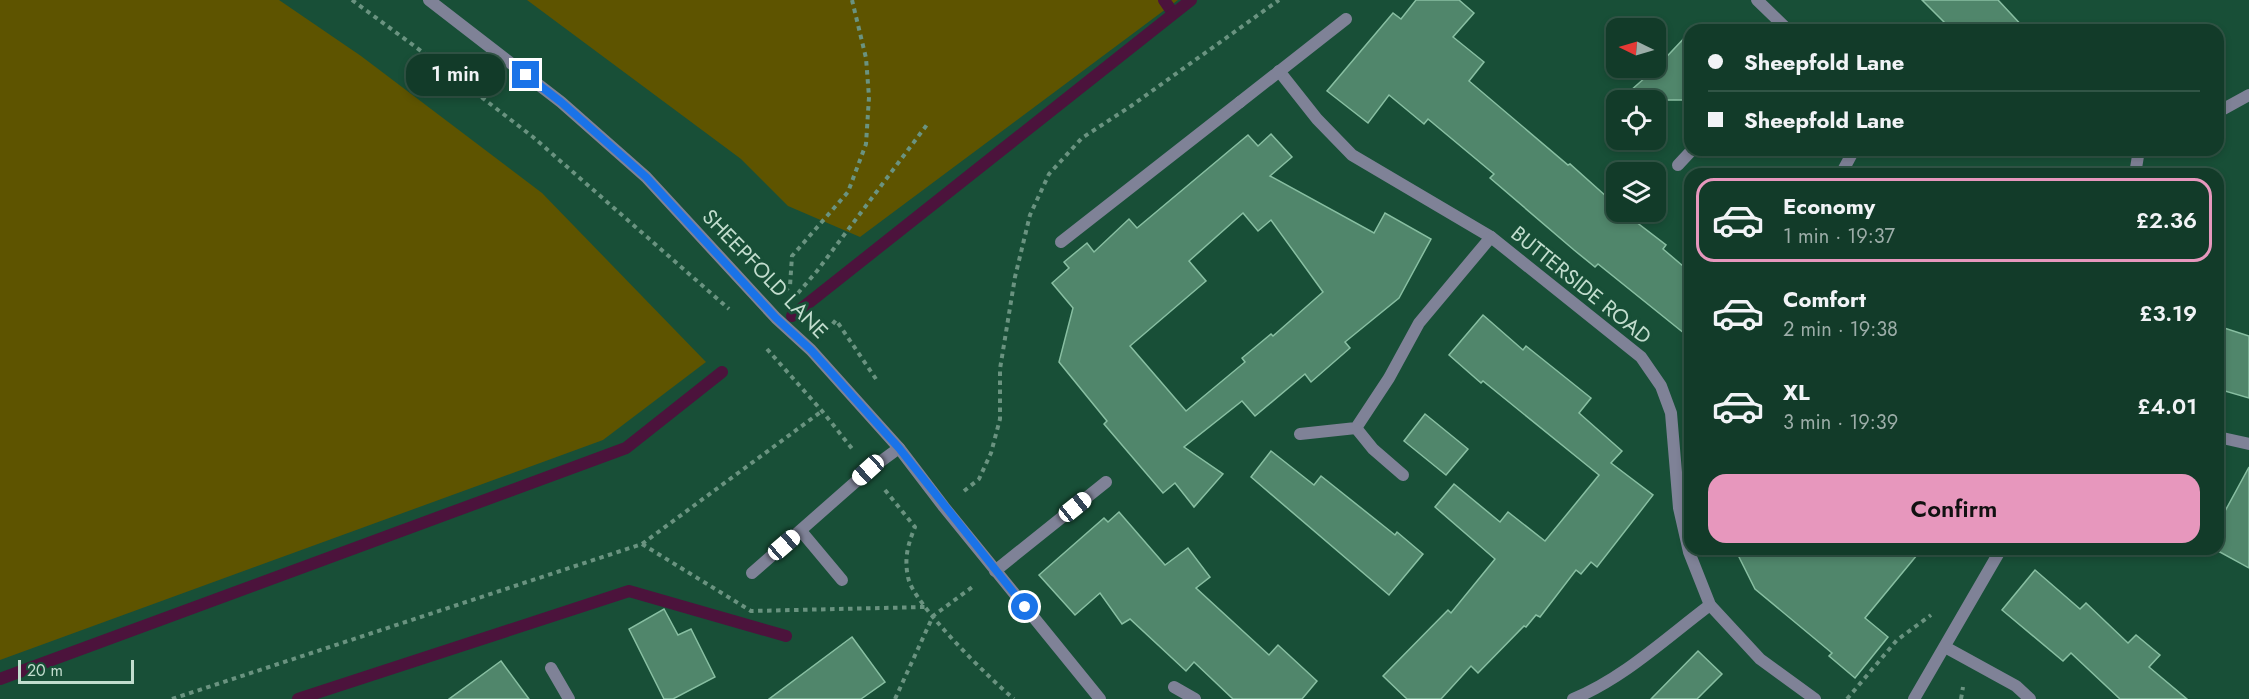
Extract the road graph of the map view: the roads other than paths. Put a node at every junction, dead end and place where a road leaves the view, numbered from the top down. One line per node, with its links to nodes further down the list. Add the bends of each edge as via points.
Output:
1 (429, 0): 16 (street, SHEEPFOLD LANE, via 561,102 646,177)
2 (1756, 0): 4 (street)
3 (1346, 20): 5 (street)
4 (1782, 24)
5 (1279, 71): 10 (street, BUTTERSIDE ROAD, via 1352,155); 11 (street)
6 (2249, 95): 7 (street)
7 (2224, 108)
8 (1686, 156): 9 (street)
9 (1678, 165)
10 (1491, 237): 12 (street, BUTTERSIDE ROAD, via 1419,323); 20 (street, BUTTERSIDE ROAD, via 1641,357 1661,386 1671,413)
11 (1061, 242)
12 (1356, 428): 13 (street); 17 (street)
13 (1300, 434)
14 (2224, 438): 15 (street)
15 (2249, 444)
16 (899, 448): 19 (street, via 868,470); 23 (street, SHEEPFOLD LANE)
17 (1403, 475)
18 (1106, 482): 23 (street)
19 (801, 531): 24 (street); 25 (street)
20 (1684, 532)
21 (1691, 555): 26 (street, BUTTERSIDE ROAD)
22 (1998, 555): 27 (street)
23 (995, 571): 31 (street, SHEEPFOLD LANE)
24 (752, 573)
25 (842, 580)
26 (1710, 605): 33 (street, via 1622,672); 34 (street, BUTTERSIDE ROAD, via 1760,659)
27 (1945, 647): 35 (street); 36 (street, via 2016,686)
28 (551, 668): 30 (street)
29 (1174, 687): 32 (street)
30 (569, 699)
31 (1100, 699)
32 (1195, 699)
33 (1573, 699)
34 (1815, 699)
35 (1914, 699)
36 (2030, 699)

